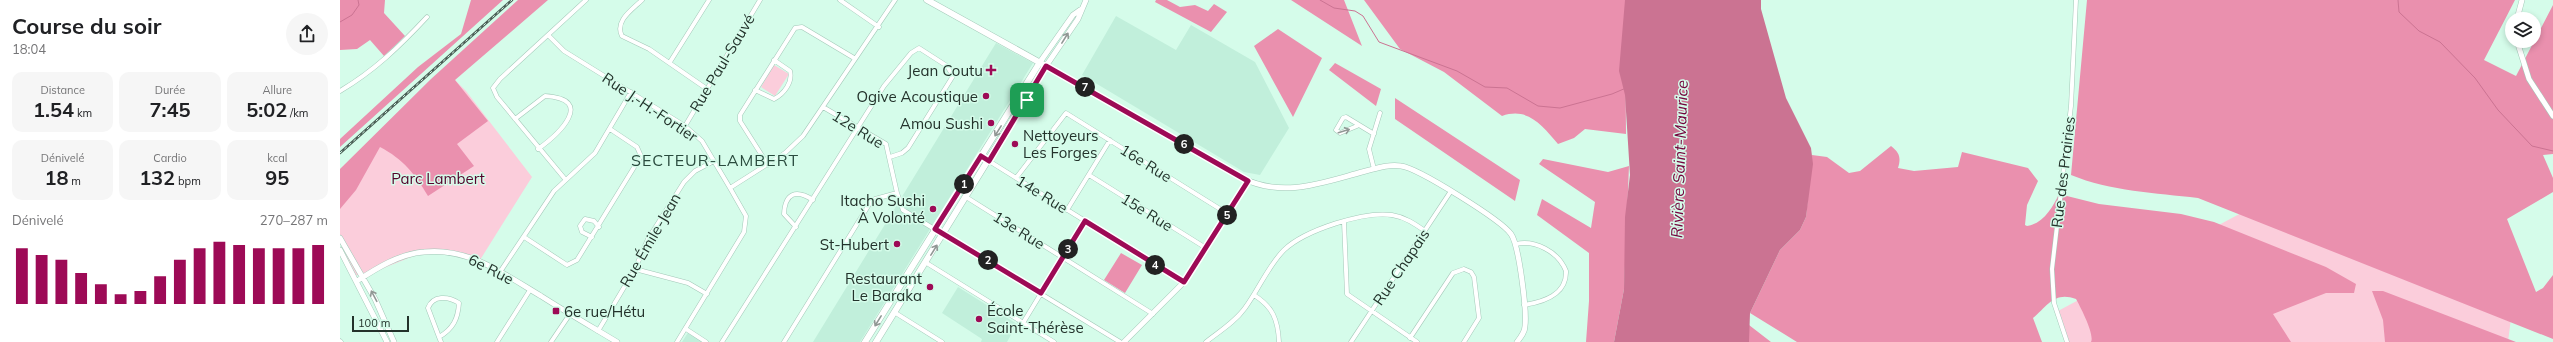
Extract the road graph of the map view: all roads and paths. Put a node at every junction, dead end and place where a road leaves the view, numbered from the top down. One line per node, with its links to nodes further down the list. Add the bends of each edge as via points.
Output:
1 (586, 0): 15 (street)
2 (642, 0): 19 (street, via 626,14 621,22 620,32 624,38)
3 (709, 0): 19 (street)
4 (760, 0): 22 (street, Rue Paul-Sauvé)
5 (840, 0): 14 (street)
6 (895, 0): 14 (street)
7 (927, 0): 20 (main road)
8 (1086, 0): 11 (street)
9 (2076, 0): 111 (street, Rue des Prairies, via 2071,106 2052,269 2054,303)
10 (2522, 0): 12 (street)
11 (1080, 9): 20 (street); 21 (street, one-way to 11, via 1078,19)
12 (2519, 12)
13 (427, 17): 24 (street, via 391,55)
14 (879, 27): 17 (street)
15 (548, 35): 25 (street, Rue J.-H.-Fortier, via 564,51); 29 (street, via 493,88 496,97)
16 (2520, 48): 28 (street, via 2527,74)
17 (854, 58): 18 (street, via 802,27 795,28); 26 (street)
18 (774, 60): 23 (street); 23 (street, via 790,71 790,81 781,96 774,99)
19 (670, 62): 22 (street)
20 (1040, 62): 21 (main road); 37 (main road, one-way to 37)
21 (1046, 66): 40 (main road); 46 (street)
22 (707, 89): 30 (street, Rue Paul-Sauvé)
23 (755, 90): 41 (street, via 740,115 740,121)
24 (340, 91)
25 (631, 92): 30 (street, Rue J.-H.-Fortier); 33 (street)
26 (823, 107): 31 (street, 12e Rue); 41 (street, via 803,136 785,153)
27 (1380, 114): 34 (street)
28 (2553, 116)
29 (514, 119): 36 (street); 36 (street, via 545,96 557,97 567,104 571,109 571,116 557,135)
30 (685, 126): 39 (street, Rue J.-H.-Fortier, via 702,141)
31 (859, 126): 38 (street, 12e Rue, via 886,144); 38 (street, via 884,86 915,50 919,48 947,66 952,76 908,148 902,154); 51 (street)
32 (1358, 126): 32 (street, one-way to 32, via 1344,117 1336,130 1340,133); 34 (street)
33 (610, 129): 45 (street, via 595,153 579,171); 56 (street, via 637,147 641,156)
34 (1374, 134): 42 (street, via 1369,151)
35 (1110, 140): 43 (street); 44 (street, 16e Rue, via 1065,113); 53 (street, 16e Rue)
36 (538, 148): 45 (street)
37 (981, 156): 40 (street, 14e Rue); 58 (main road)
38 (890, 157): 49 (street, 12e Rue)
39 (714, 161): 47 (street, Rue J.-H.-Fortier); 69 (street, Rue Émile-Jean, via 695,171 684,182 648,239)
40 (989, 161): 44 (street, 14e Rue); 50 (main road)
41 (768, 164): 47 (street)
42 (1374, 169): 46 (street, via 1289,189 1268,188); 48 (street, via 1392,166 1410,168 1423,173)
43 (1089, 175): 52 (street); 65 (street, 15e Rue)
44 (1016, 178): 52 (street, 14e Rue)
45 (565, 179): 61 (street)
46 (1248, 181): 53 (street)
47 (730, 188): 78 (street, Rue J.-H.-Fortier, via 746,216 744,232)
48 (1451, 192): 59 (street, Rue Chapais); 64 (street, via 1506,228)
49 (897, 193): 58 (street, 12e Rue, via 903,210); 98 (street, via 875,199 870,203)
50 (966, 197): 60 (main road); 67 (street, 13e Rue)
51 (813, 200): 57 (street); 57 (street, via 803,194 796,194 784,203 784,214)
52 (1067, 210): 54 (street, 14e Rue)
53 (1228, 214): 65 (street)
54 (1085, 221): 67 (street); 73 (street, 14e Rue)
55 (1344, 222): 59 (street, via 1387,214 1403,218); 79 (street, via 1311,232 1293,243 1278,257); 82 (street, via 1347,294)
56 (599, 226): 63 (street); 63 (street, via 594,221 585,219 580,226 582,232)
57 (796, 227): 97 (street)
58 (935, 229): 60 (street, 12e Rue); 74 (main road)
59 (1425, 231): 82 (street, Rue Chapais)
60 (944, 233): 68 (main road, one-way to 60); 77 (street, 12e Rue)
61 (524, 237): 63 (street, via 567,265 577,260); 70 (street)
62 (340, 238): 71 (street)
63 (592, 238)
64 (1516, 244): 80 (street); 80 (street, via 1536,244 1557,258 1566,270 1563,283 1548,300)
65 (1206, 248): 73 (street)
66 (340, 250): 72 (street)
67 (1063, 257): 77 (street); 84 (street, 13e Rue)
68 (926, 262): 76 (main road); 85 (street)
69 (635, 269): 78 (street, via 688,283); 87 (street, Rue Émile-Jean)
70 (500, 272): 71 (street, 6e Rue, via 470,257 437,251 400,258); 75 (street, 6e Rue)
71 (362, 277): 72 (street, 6e Rue); 91 (street, one-way to 71, via 383,315)
72 (357, 281): 90 (street)
73 (1184, 282): 84 (street)
74 (899, 287): 76 (street); 99 (main road, one-way to 99)
75 (530, 290): 83 (street, 6e Rue); 92 (street)
76 (907, 292): 81 (main road)
77 (1041, 293): 85 (street); 103 (street, 12e Rue)
78 (707, 294): 86 (street, Rue J.-H.-Fortier)
79 (1254, 295): 105 (street, via 1234,320); 106 (street, via 1267,304 1275,315)
80 (1524, 305): 110 (street, via 1525,328)
81 (894, 312): 100 (main road); 101 (street)
82 (1371, 312): 88 (street); 107 (street, Rue Chapais)
83 (570, 314): 87 (street, 6e Rue); 93 (street)
84 (1153, 314): 104 (street)
85 (1023, 323): 102 (street)
86 (686, 329): 95 (street, Rue J.-H.-Fortier); 96 (street)
87 (598, 331): 94 (street, 6e Rue)
88 (1410, 338): 108 (street); 109 (street, via 1453,273 1464,269 1471,272 1474,277 1480,316)
89 (440, 340): 89 (street, via 449,331 458,315 459,303 453,299 437,298 428,308)
90 (387, 342)
91 (394, 342)
92 (496, 342)
93 (551, 342)
94 (617, 342)
95 (677, 342)
96 (706, 342)
97 (722, 342)
98 (784, 342)
99 (865, 342)
100 (876, 342)
101 (942, 342)
102 (1054, 342)
103 (1120, 342)
104 (1124, 342)
105 (1206, 342)
106 (1279, 342)
107 (1351, 342)
108 (1417, 342)
109 (1464, 342)
110 (1517, 342)
111 (2067, 342)

